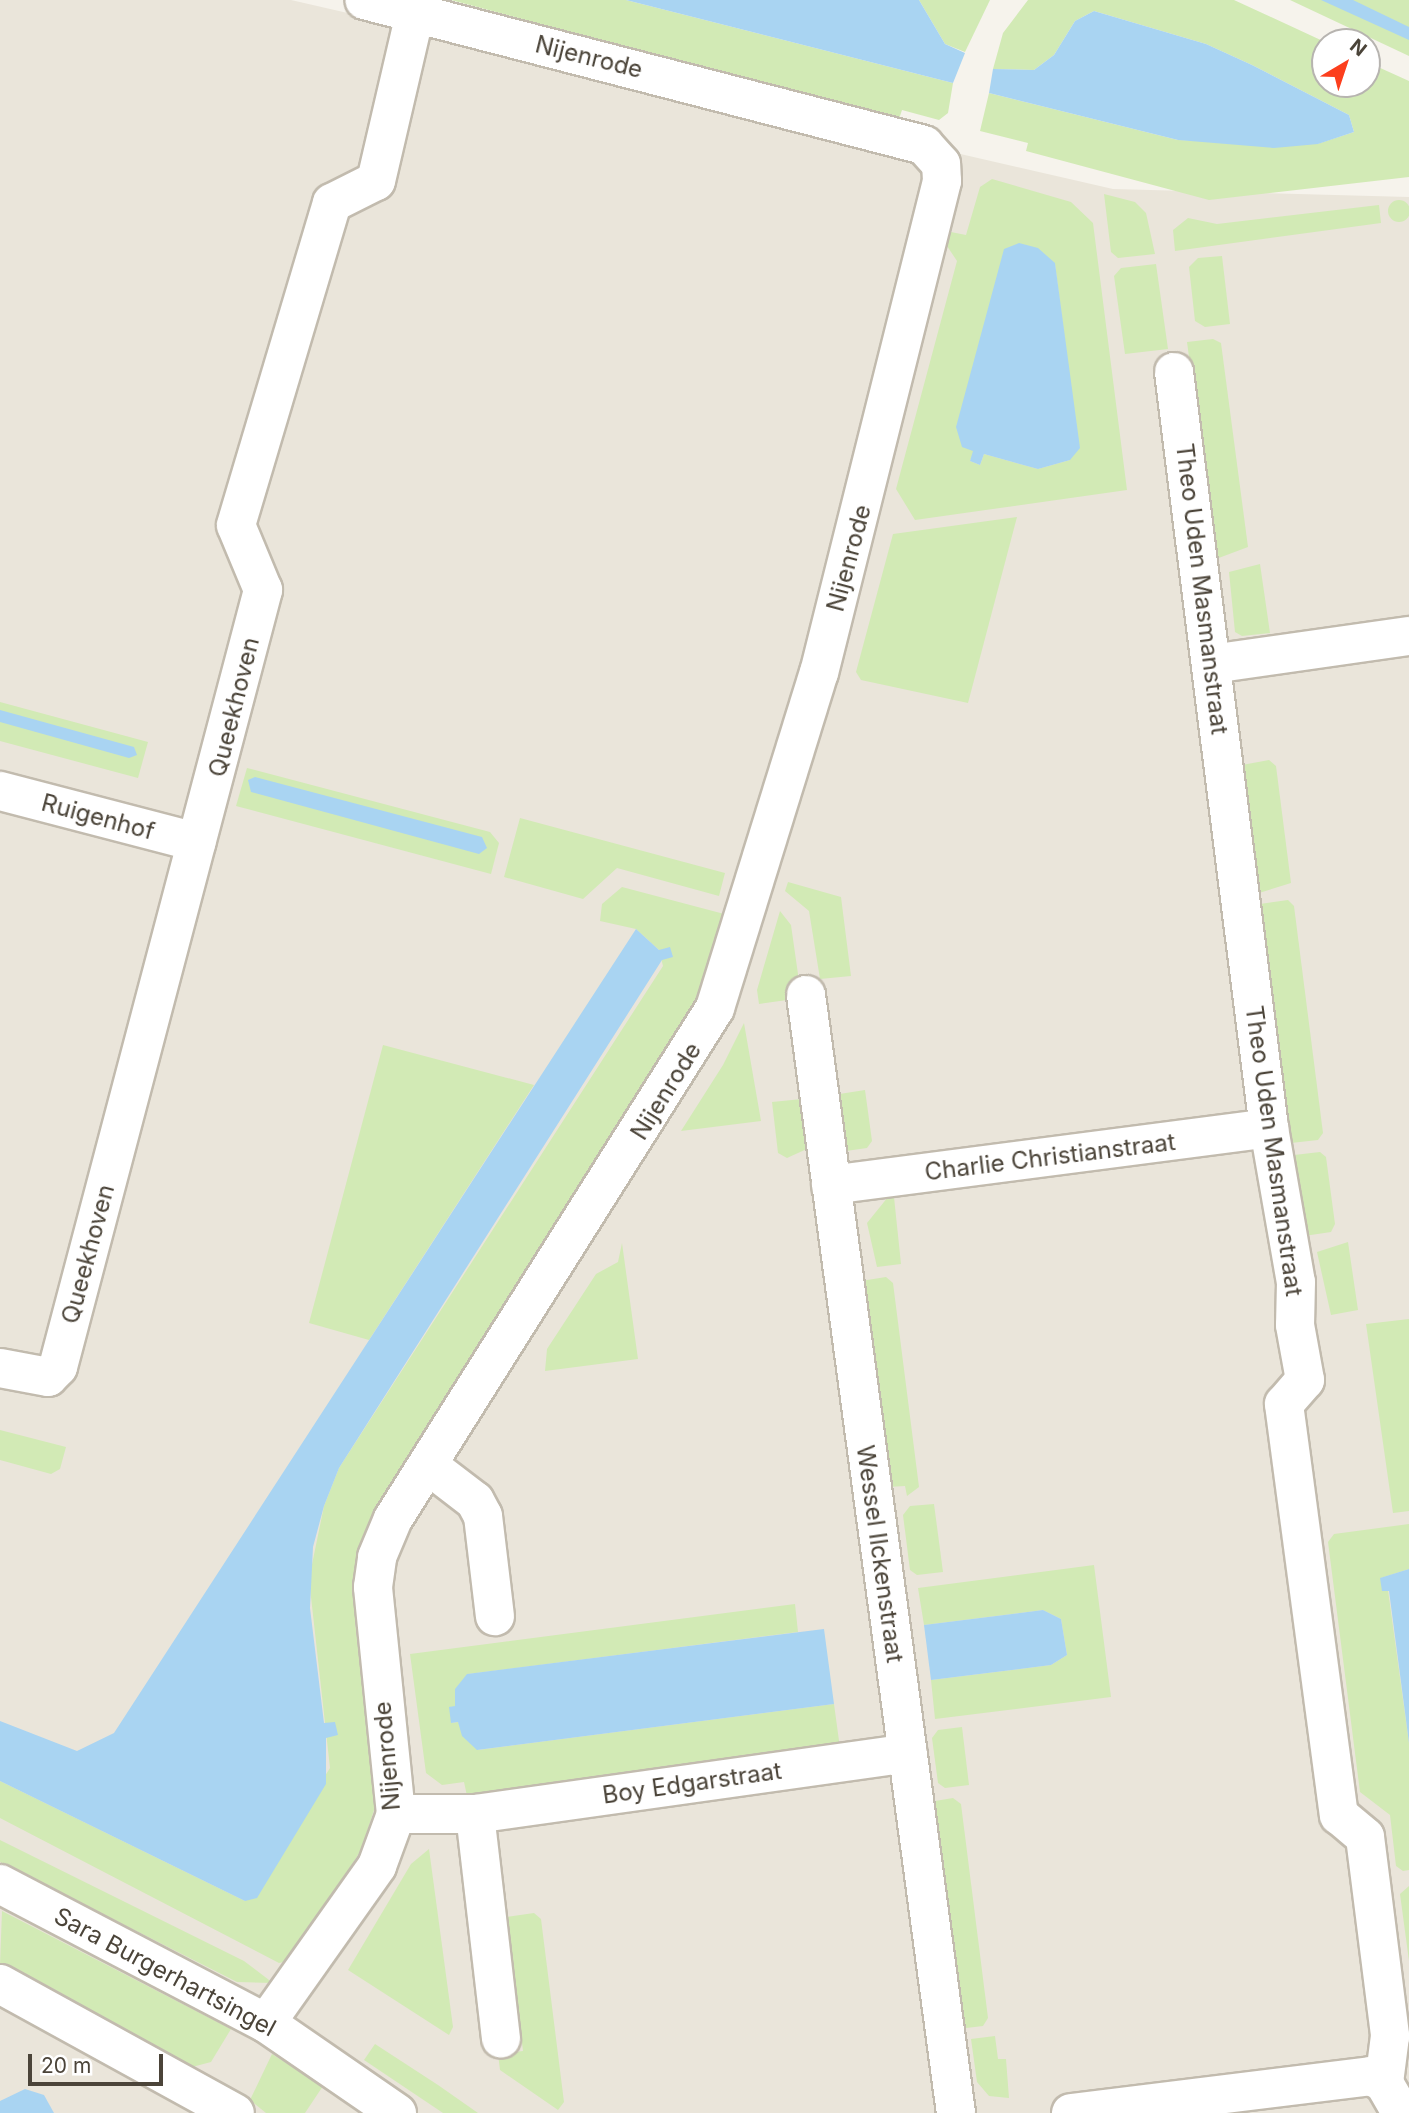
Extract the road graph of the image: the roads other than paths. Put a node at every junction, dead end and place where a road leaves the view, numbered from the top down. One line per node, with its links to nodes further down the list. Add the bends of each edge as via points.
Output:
1 (363, 0): 2 (street, Nijenrode)
2 (415, 13): 7 (street, Queekhoven, via 376,181 332,203 236,525 262,590); 12 (street, Nijenrode, via 925,145 941,164 942,181 837,606 715,1008)
3 (1174, 372): 5 (street, Theo Uden Masmanstraat)
4 (1409, 636): 5 (street)
5 (1212, 664): 9 (street, Theo Uden Masmanstraat)
6 (0, 791): 7 (street, Ruigenhof)
7 (196, 842): 11 (street, Queekhoven, via 58,1367 48,1377)
8 (806, 995): 10 (street, Wessel Ilckenstraat)
9 (1269, 1128): 10 (street, Charlie Christianstraat); 21 (street, Theo Uden Masmanstraat, via 1296,1282 1295,1325 1305,1380 1284,1404 1339,1815 1365,1837 1390,2036)
10 (831, 1185): 14 (street, Wessel Ilckenstraat)
11 (0, 1368)
12 (428, 1465): 13 (street, via 475,1501 483,1516); 15 (street, Nijenrode, via 393,1519 377,1557 373,1587)
13 (495, 1616)
14 (908, 1753): 16 (street, Boy Edgarstraat); 24 (street, Wessel Ilckenstraat)
15 (396, 1814): 16 (street, Boy Edgarstraat); 19 (street, Nijenrode, via 377,1866)
16 (475, 1814): 20 (street)
17 (0, 1884): 19 (street, Sara Burgerhartsingel)
18 (0, 1984): 22 (street)
19 (266, 2023): 23 (street, Sara Burgerhartsingel)
20 (501, 2038)
21 (1392, 2098): 25 (street, via 1371,2076)
22 (235, 2113)
23 (397, 2113)
24 (956, 2113)
25 (1071, 2113)

